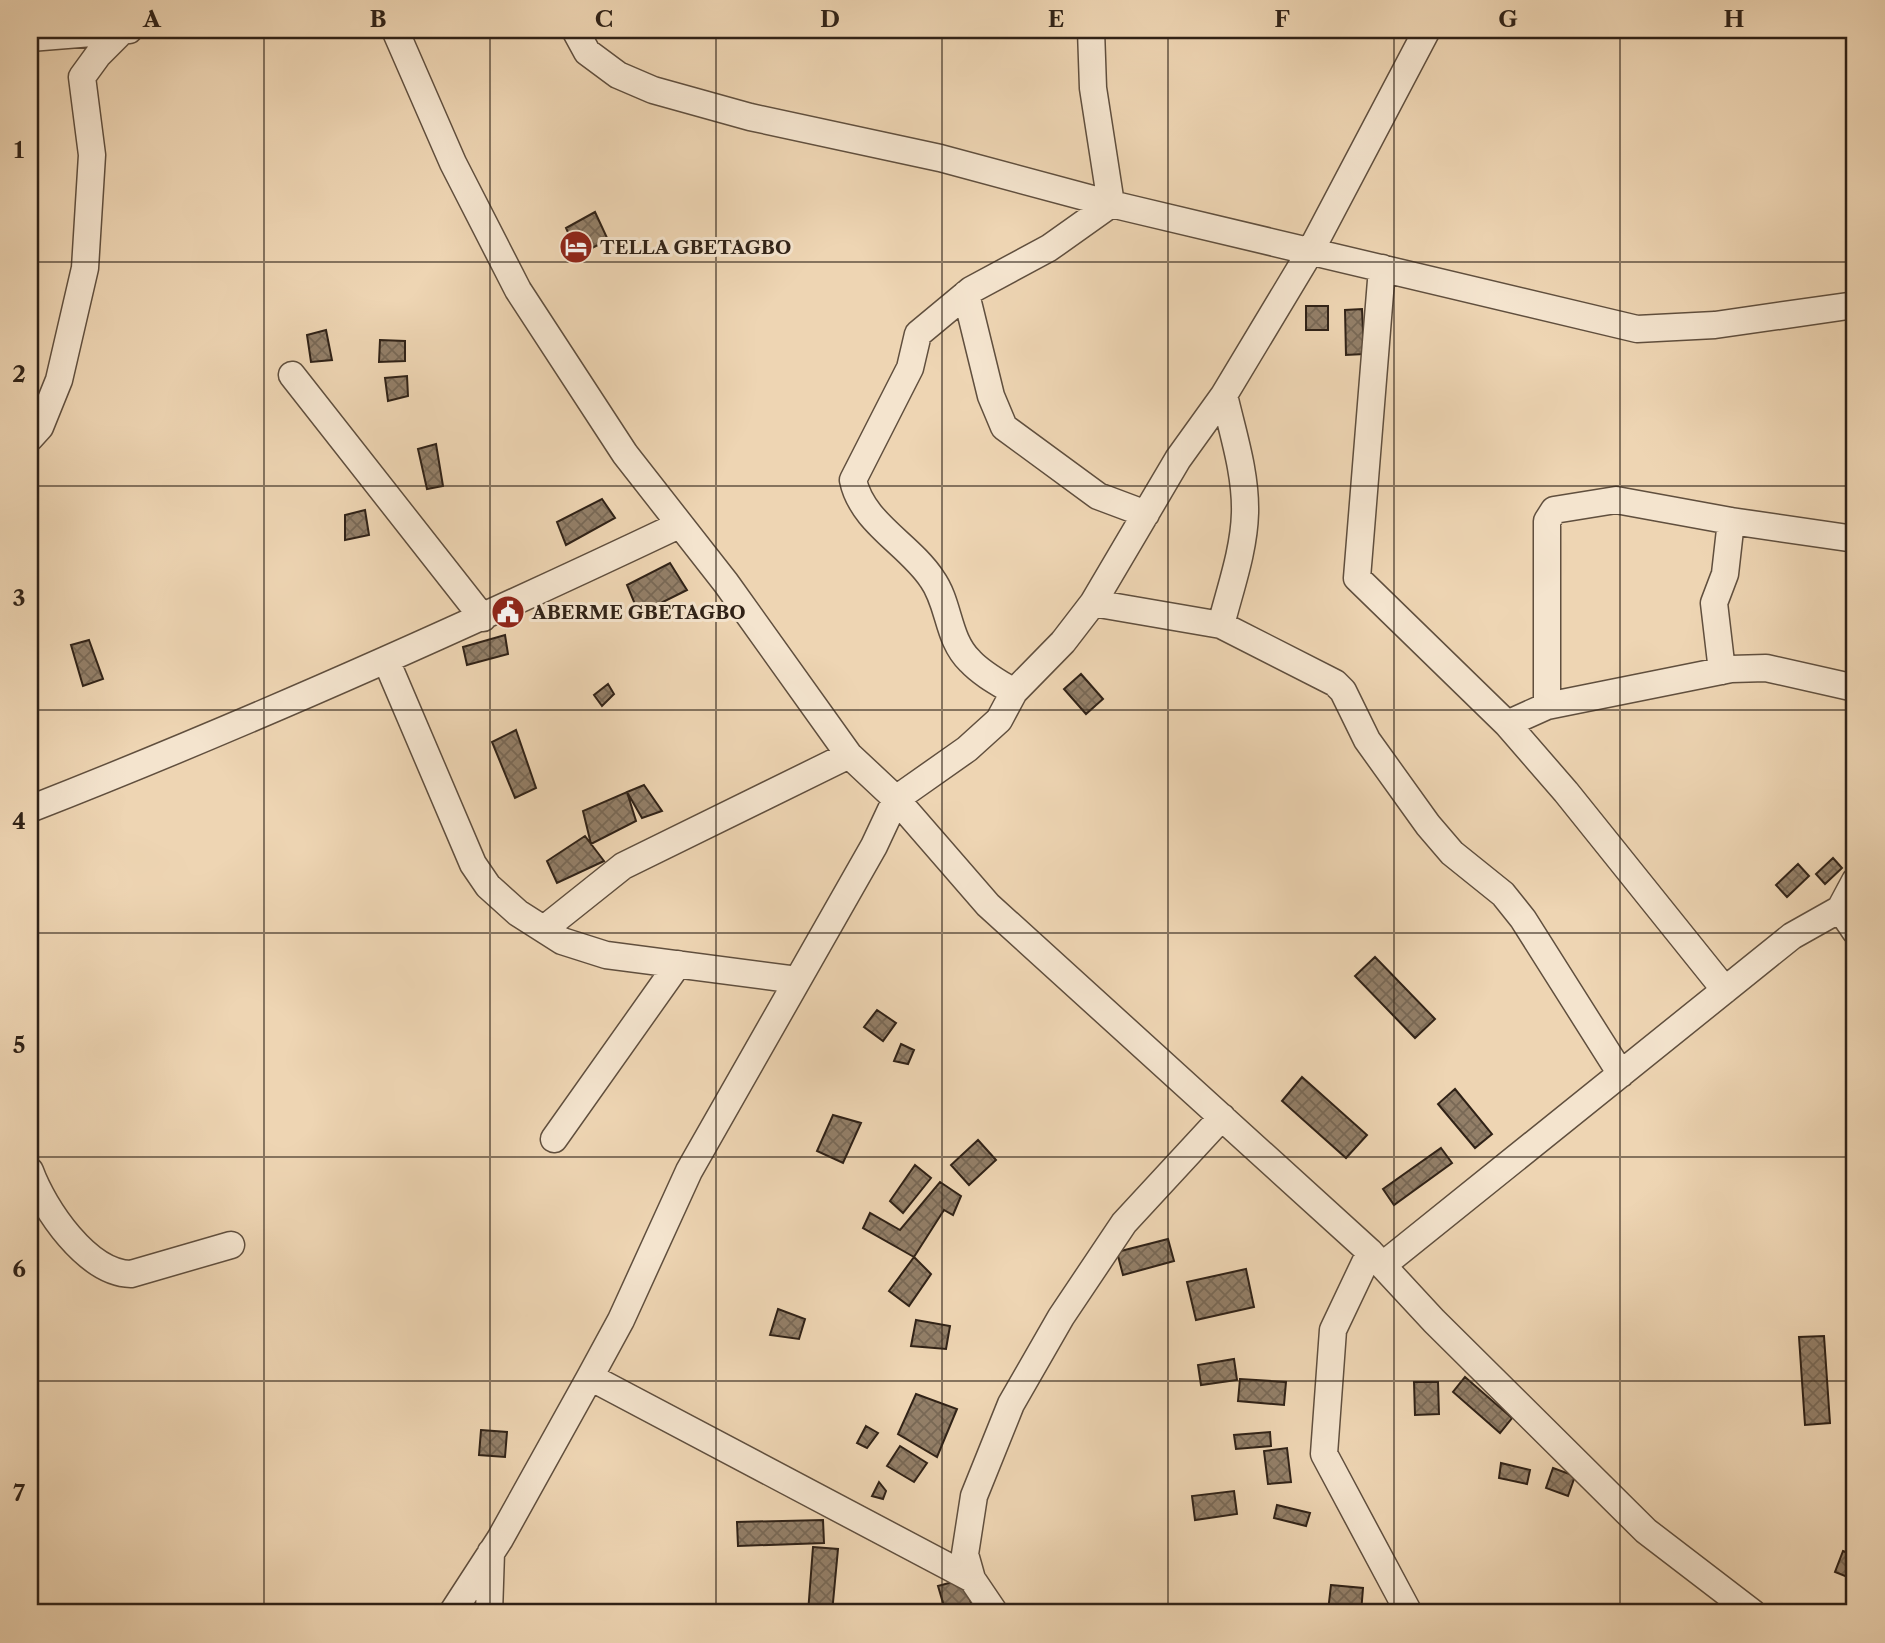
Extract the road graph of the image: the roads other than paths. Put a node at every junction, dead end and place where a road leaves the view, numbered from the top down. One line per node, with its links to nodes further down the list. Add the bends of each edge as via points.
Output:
1 (127, 30): 6 (street); 14 (street, via 98,55 82,77 92,155 85,268 59,380 40,427)
2 (396, 30): 17 (street, via 453,163 518,290 625,454)
3 (575, 30): 7 (street, via 587,52 618,75 653,90)
4 (1091, 30): 7 (street, via 1093,88)
5 (1427, 30): 8 (street)
6 (30, 38)
7 (1111, 204): 8 (street); 10 (street, via 1049,248)
8 (1310, 252): 9 (street); 13 (street)
9 (1382, 268): 11 (street, via 1637,329 1715,324); 27 (street, via 1357,578)
10 (966, 294): 15 (street, via 991,396 1004,427 1098,496); 25 (street, via 918,334 910,369 853,480 856,497 866,510 931,576 956,643 969,661)
11 (1855, 305)
12 (292, 375): 20 (street)
13 (1224, 395): 15 (street); 21 (street, via 1243,478 1245,513)
14 (30, 438)
15 (1146, 514): 19 (street)
16 (1731, 521): 18 (street); 23 (street, via 1725,574 1714,603); 26 (street, via 1616,500 1554,510 1547,521)
17 (679, 525): 20 (street); 28 (street)
18 (1855, 539)
19 (1093, 603): 21 (street); 25 (street)
20 (483, 618): 22 (street)
21 (1221, 625): 38 (street, via 1323,674 1343,691 1367,740 1428,825 1452,853 1503,894 1523,919)
22 (386, 660): 30 (street); 33 (street, via 473,863 488,887)
23 (1722, 671): 24 (street, via 1766,668); 26 (street)
24 (1855, 688)
25 (1014, 692): 29 (street, via 999,720)
26 (1547, 706): 27 (street)
27 (1507, 724): 37 (street)
28 (849, 755): 29 (street); 33 (street, via 623,866)
29 (896, 799): 36 (street); 39 (street, via 988,905)
30 (30, 809)
31 (1855, 881): 32 (street)
32 (1840, 909): 34 (street); 37 (street, via 1792,936)
33 (544, 929): 35 (street, via 562,941 606,955)
34 (1855, 931)
35 (678, 964): 36 (street); 40 (street)
36 (797, 980): 44 (street, via 689,1171)
37 (1726, 990): 38 (street)
38 (1621, 1074): 43 (street)
39 (1222, 1117): 43 (street); 46 (street, via 1124,1223 1061,1317 1011,1404 974,1496 965,1555)
40 (554, 1139)
41 (30, 1171): 42 (street, via 59,1224 106,1269 118,1274 131,1275)
42 (231, 1245)
43 (1377, 1258): 50 (street, via 1333,1330 1324,1454); 51 (street, via 1434,1321 1646,1531)
44 (590, 1377): 45 (street); 46 (street)
45 (491, 1552): 47 (street); 48 (street)
46 (972, 1579): 49 (street)
47 (452, 1613)
48 (489, 1613)
49 (995, 1613)
50 (1409, 1613)
51 (1753, 1613)

